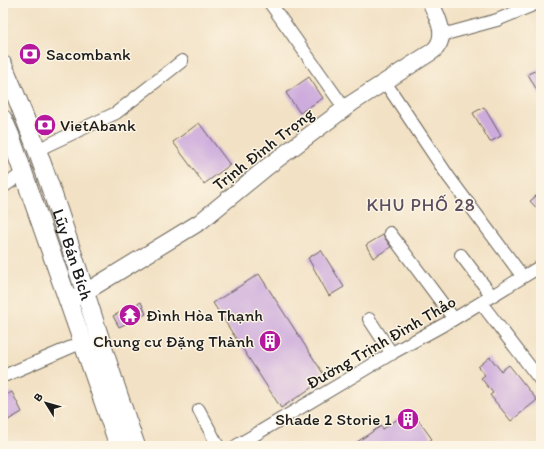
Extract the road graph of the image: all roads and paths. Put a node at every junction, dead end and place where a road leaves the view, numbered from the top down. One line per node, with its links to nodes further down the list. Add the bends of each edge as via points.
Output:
1 (270, 3): 8 (street)
2 (431, 3): 4 (street, via 442,28)
3 (538, 3): 4 (street, via 497,20)
4 (442, 35): 7 (street, Trịnh Đình Trọng, via 441,42 434,51)
5 (182, 61): 10 (street, via 116,113)
6 (3, 65): 10 (main road, Lũy Bán Bích)
7 (385, 82): 8 (street, Trịnh Đình Trọng); 16 (street, via 448,176)
8 (345, 109): 17 (street, Trịnh Đình Trọng, via 267,167 200,222)
9 (3, 119): 11 (main road, Lũy Bán Bích)
10 (37, 150): 17 (main road, Lũy Bán Bích)
11 (23, 173): 12 (street); 19 (main road, Lũy Bán Bích)
12 (3, 187)
13 (390, 233): 22 (street)
14 (461, 255): 18 (street)
15 (541, 266): 16 (street, Đường Trịnh Đình Thảo)
16 (523, 277): 18 (street, Đường Trịnh Đình Thảo)
17 (85, 293): 19 (street, Trịnh Đình Trọng); 30 (main road, Lũy Bán Bích)
18 (492, 296): 20 (street, Đường Trịnh Đình Thảo)
19 (69, 302): 23 (main road, Lũy Bán Bích)
20 (481, 303): 22 (street, Đường Trịnh Đình Thảo); 26 (street)
21 (369, 319): 24 (street)
22 (454, 319): 24 (street, Đường Trịnh Đình Thảo)
23 (83, 342): 25 (street); 29 (main road, Lũy Bán Bích)
24 (392, 354): 28 (street, Đường Trịnh Đình Thảo)
25 (6, 375)
26 (541, 381)
27 (199, 410): 31 (street)
28 (239, 445)
29 (119, 446)
30 (136, 446)
31 (218, 446)

